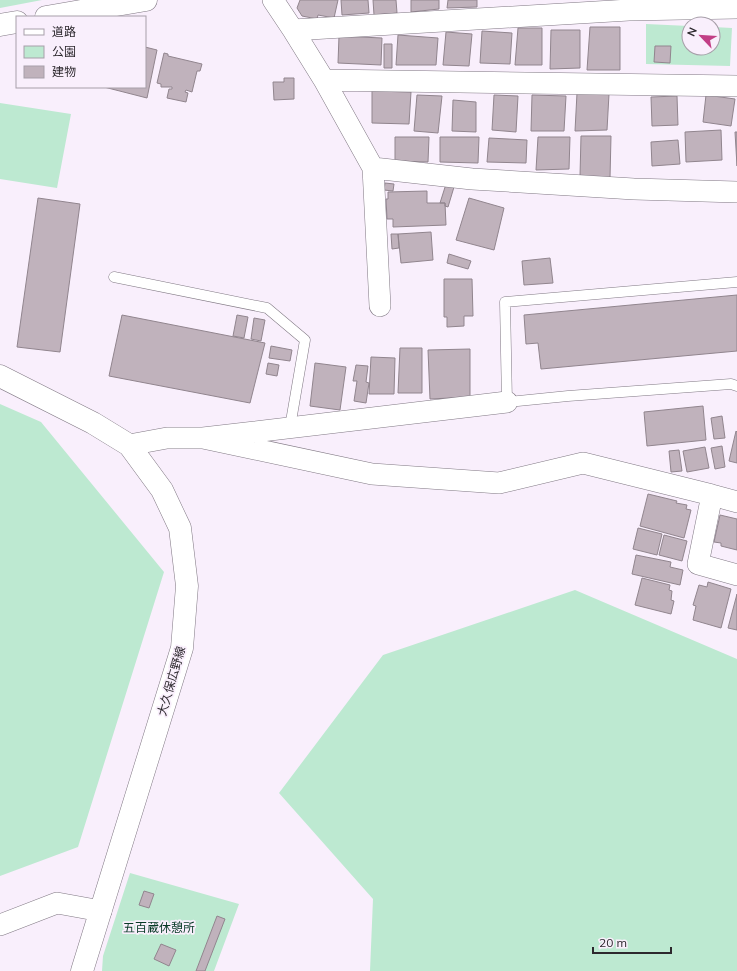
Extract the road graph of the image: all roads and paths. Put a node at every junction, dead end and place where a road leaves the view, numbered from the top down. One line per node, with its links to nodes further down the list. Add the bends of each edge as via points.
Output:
1 (146, 0): 4 (street)
2 (273, 0): 7 (street)
3 (737, 8): 7 (street, via 629,10)
4 (52, 16)
5 (16, 22): 6 (street)
6 (0, 25)
7 (293, 30): 8 (street)
8 (324, 80): 9 (street); 10 (street)
9 (737, 86)
10 (373, 168): 11 (street, via 472,178 634,189); 14 (street)
11 (737, 192)
12 (114, 277): 18 (lane, via 267,308 305,340)
13 (737, 282): 17 (lane, via 505,302)
14 (380, 306)
15 (0, 376): 20 (street, 大久保広野線, via 93,423)
16 (737, 386): 17 (lane, via 731,384)
17 (507, 402): 18 (street)
18 (290, 427): 19 (street)
19 (203, 438): 20 (street, via 167,438); 21 (street, via 372,474 499,483 583,463)
20 (129, 445): 24 (street, 大久保広野線, via 162,490 180,528 187,586 182,648)
21 (712, 495): 22 (street); 23 (street, via 698,564)
22 (737, 502)
23 (737, 575)
24 (100, 911): 25 (street, via 57,902); 26 (street, 大久保広野線)
25 (0, 925)
26 (82, 971)

